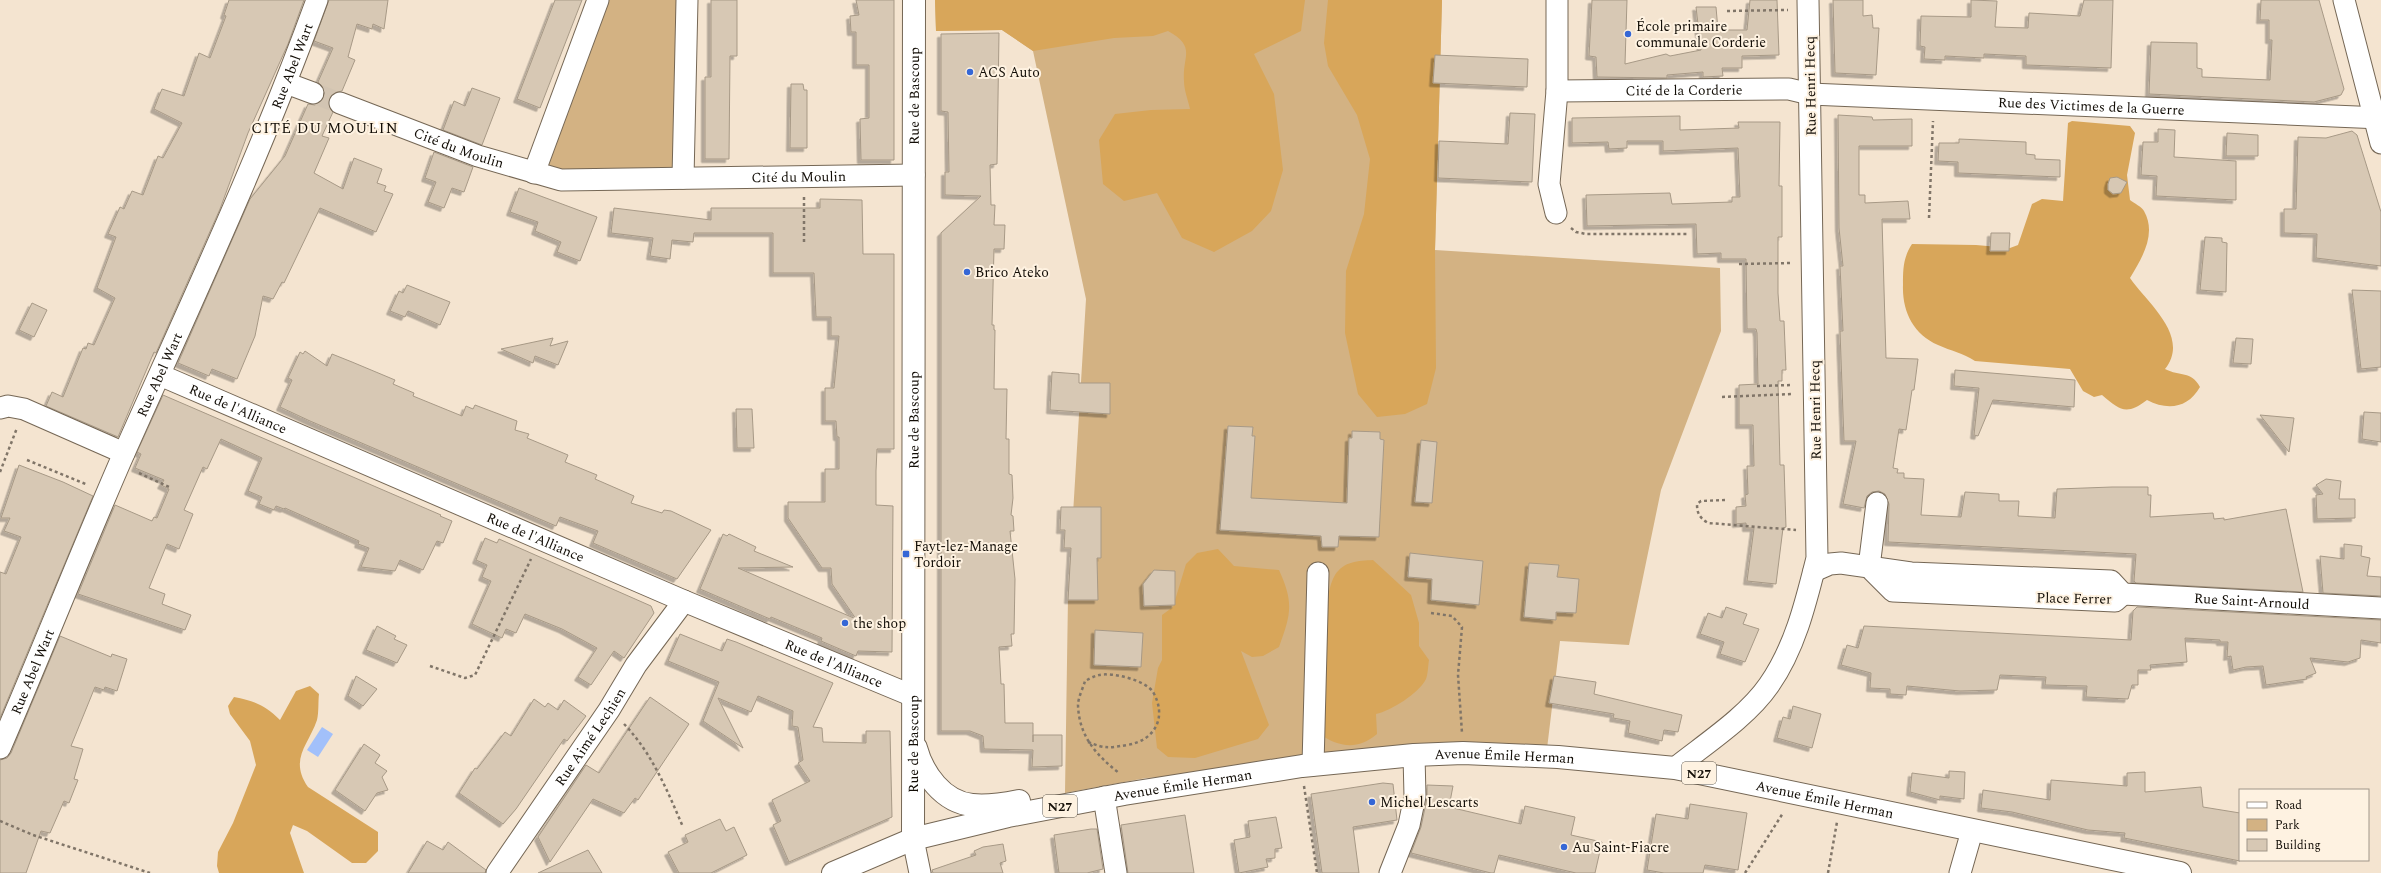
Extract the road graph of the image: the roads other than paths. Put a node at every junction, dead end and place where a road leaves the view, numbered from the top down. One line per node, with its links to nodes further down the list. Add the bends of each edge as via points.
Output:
1 (317, 0): 8 (street, Rue Abel Wart)
2 (598, 0): 15 (street)
3 (687, 0): 17 (street)
4 (914, 0): 16 (main road, Rue de Bascoup)
5 (1557, 0): 9 (street)
6 (2344, 0): 13 (street)
7 (1808, 5): 11 (street, Rue Henri Hecq)
8 (286, 83): 10 (street); 19 (street, Rue Abel Wart)
9 (1557, 91): 11 (street, Cité de la Corderie, via 1789,89); 18 (street, via 1548,184)
10 (313, 93)
11 (1810, 94): 13 (street, Rue des Victimes de la Guerre); 23 (street, Rue Henri Hecq)
12 (340, 102): 15 (street, Cité du Moulin, via 478,156)
13 (2377, 117): 14 (street)
14 (2381, 143)
15 (534, 173): 17 (street, Cité du Moulin, via 562,180)
16 (914, 175): 17 (street, Cité du Moulin); 31 (main road, Rue de Bascoup)
17 (684, 178)
18 (1556, 213)
19 (160, 375): 21 (street, Rue Abel Wart); 29 (street, Rue de l'Alliance)
20 (0, 408): 21 (street, via 8,406 24,409)
21 (122, 458): 33 (street, Rue Abel Wart)
22 (1877, 503): 25 (street)
23 (1816, 538): 24 (street, via 1831,558); 26 (street, Rue Henri Hecq, via 1817,558)
24 (1841, 563): 25 (street); 26 (street, via 1830,564)
25 (1869, 567): 28 (street, Place Ferrer, via 1893,591 2115,601)
26 (1814, 571): 36 (street, Rue Henri Hecq, via 1795,635 1768,686 1730,724)
27 (1318, 573): 35 (street)
28 (2123, 594): 30 (street, Rue Saint-Arnould)
29 (684, 601): 31 (street, Rue de l'Alliance); 41 (street, Rue Aimé Lechien, via 636,666 609,710)
30 (2381, 608)
31 (913, 696): 32 (main road, Rue de Bascoup)
32 (913, 737): 37 (main road, via 919,756 939,789 953,800 972,806 1001,804 1146,778); 40 (main road, Rue de Bascoup)
33 (0, 748)
34 (1414, 755): 35 (main road, Avenue Émile Herman / N27); 36 (main road, Avenue Émile Herman / N27, via 1463,753 1604,760); 45 (street, via 1415,796 1409,825)
35 (1308, 766): 37 (main road, Avenue Émile Herman / N27)
36 (1675, 768): 39 (main road, Avenue Émile Herman / N27)
37 (1210, 780): 38 (main road, Avenue Émile Herman / N27)
38 (1104, 797): 40 (main road, Avenue Émile Herman / N27, via 1008,816); 44 (street)
39 (1972, 831): 46 (street); 47 (main road, Avenue Émile Herman / N27)
40 (913, 839): 42 (main road, Avenue Émile Herman / N27); 43 (street)
41 (497, 873)
42 (833, 873)
43 (920, 873)
44 (1116, 873)
45 (1390, 873)
46 (1960, 873)
47 (2180, 873)

